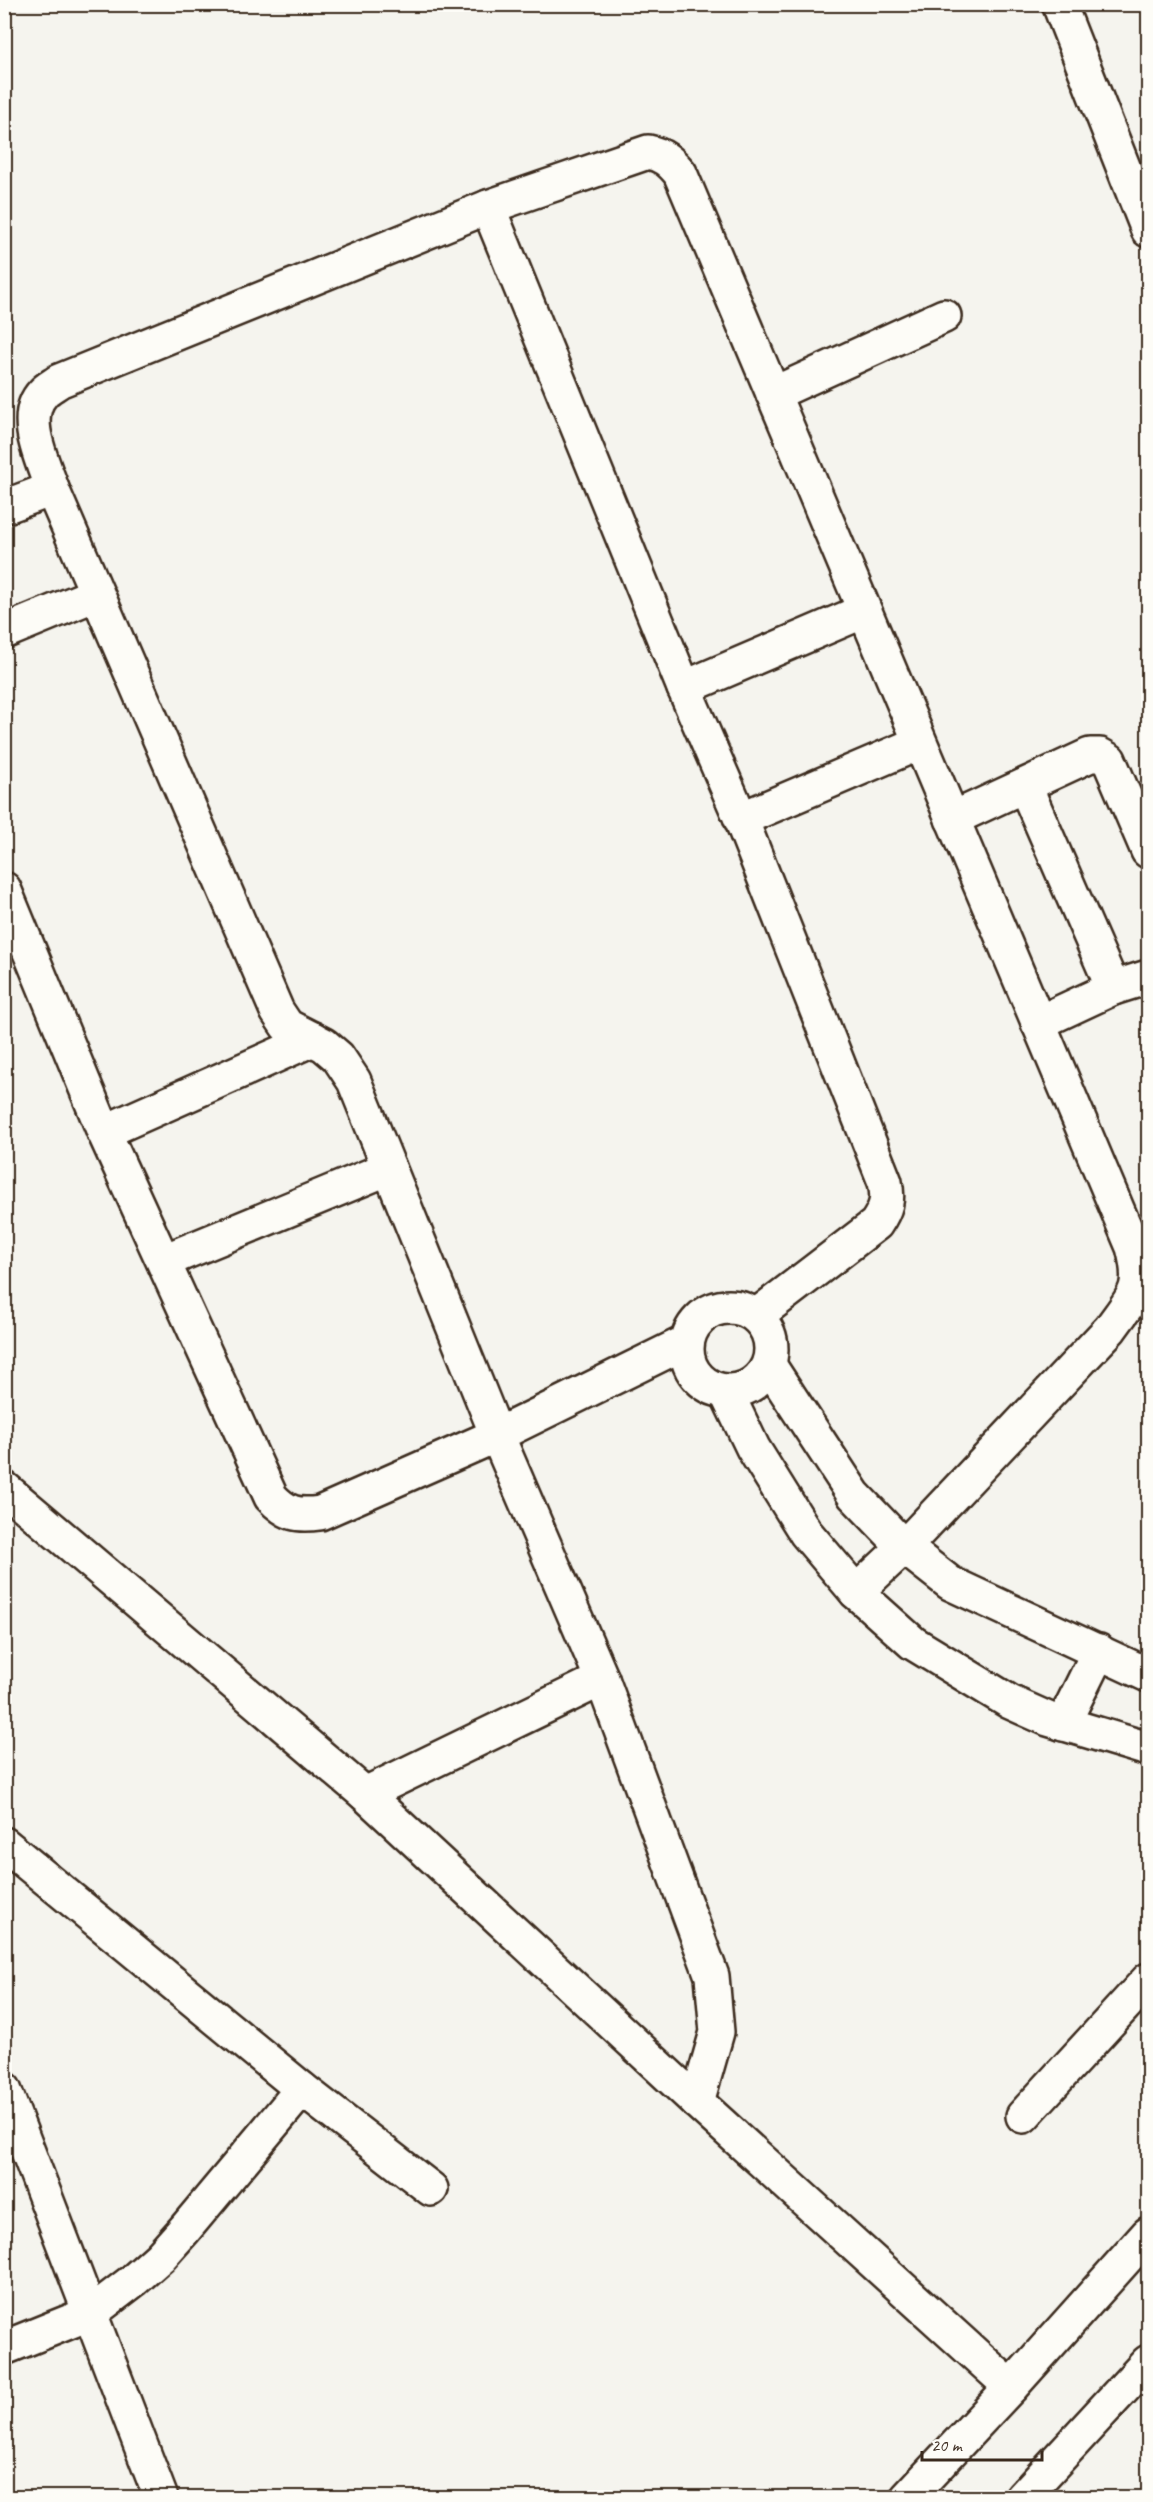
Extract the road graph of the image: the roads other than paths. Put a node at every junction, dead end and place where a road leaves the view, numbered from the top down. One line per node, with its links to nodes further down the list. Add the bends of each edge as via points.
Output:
1 (1059, 4): 3 (street)
2 (488, 207): 5 (street, via 648,152 660,154 680,173); 6 (street, via 58,381 42,394 33,412 35,433); 11 (street)
3 (1149, 230)
4 (944, 316): 5 (street)
5 (773, 394): 9 (street)
6 (52, 489): 7 (street); 8 (street)
7 (4, 507)
8 (96, 594): 10 (street); 21 (street, via 277,1011 287,1026)
9 (864, 611): 11 (street); 12 (street)
10 (4, 632)
11 (684, 688): 14 (street)
12 (919, 742): 14 (street); 15 (street)
13 (1025, 786): 15 (street); 16 (street, via 1090,755 1100,755 1109,760); 19 (street)
14 (741, 819): 25 (street, via 888,1197 876,1224)
15 (952, 819): 20 (street)
16 (1149, 851)
17 (4, 889): 22 (street)
18 (1149, 977): 19 (street)
19 (1113, 988): 20 (street)
20 (1038, 1023): 31 (street, via 1132,1247 1139,1278 1136,1292 1110,1329)
21 (313, 1040): 22 (street); 23 (street, via 338,1057 354,1081)
22 (104, 1132): 24 (street)
23 (389, 1168): 24 (street); 29 (street)
24 (164, 1261): 29 (street, via 271,1497 281,1509 302,1516 320,1513)
25 (756, 1316): 26 (street, via 740,1308 722,1307 705,1313); 27 (street, via 767,1330 772,1347)
26 (686, 1342): 28 (street, via 687,1360 695,1376 710,1388); 29 (street)
27 (769, 1365): 28 (street, via 759,1380 745,1389); 31 (street, via 854,1495)
28 (726, 1392): 32 (street, via 753,1448 806,1533)
29 (497, 1434): 35 (street)
30 (4, 1488): 38 (street)
31 (904, 1546): 32 (street); 33 (street, via 950,1583)
32 (856, 1592): 36 (street, via 913,1642 968,1678 1010,1702)
33 (1099, 1651): 34 (street); 36 (street)
34 (1149, 1675)
35 (602, 1679): 38 (street); 43 (street, via 712,1976 717,2032)
36 (1063, 1724): 37 (street)
37 (1149, 1749)
38 (365, 1794): 43 (street)
39 (4, 1844): 42 (street)
40 (1149, 1980): 44 (street)
41 (4, 2089): 47 (street)
42 (302, 2089): 45 (street); 47 (street, via 160,2257)
43 (697, 2102): 50 (street)
44 (1023, 2116)
45 (431, 2189)
46 (1149, 2234): 50 (street)
47 (91, 2313): 48 (street); 51 (street)
48 (4, 2348)
49 (1149, 2362): 53 (street)
50 (1011, 2387): 52 (street)
51 (162, 2498)
52 (907, 2498)
53 (1022, 2498)

